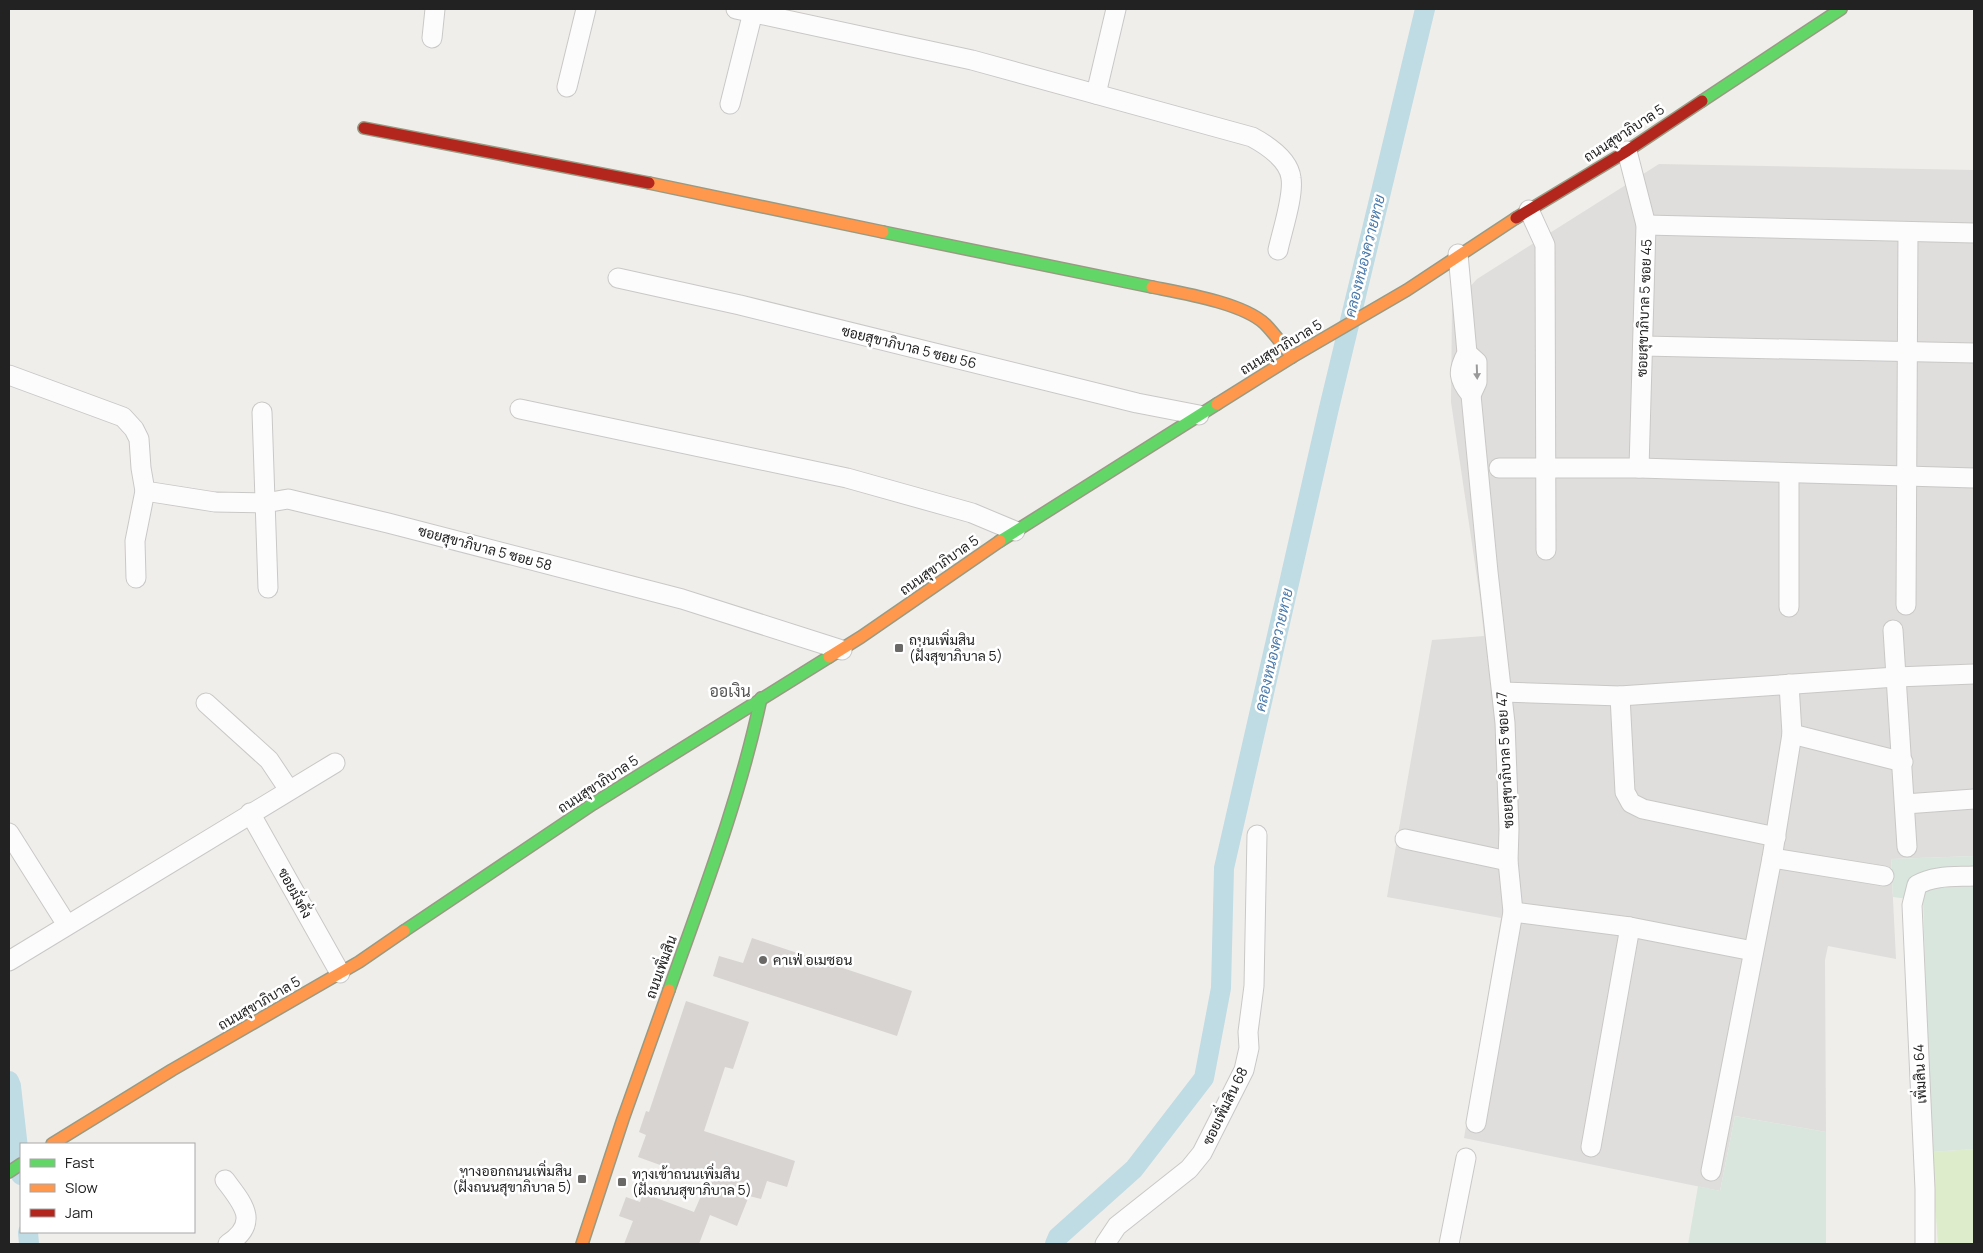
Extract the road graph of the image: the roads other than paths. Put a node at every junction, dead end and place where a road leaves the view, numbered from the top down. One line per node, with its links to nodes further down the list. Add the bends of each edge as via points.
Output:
1 (435, 9): 6 (street)
2 (586, 9): 7 (street)
3 (1116, 9): 8 (street)
4 (1841, 9): 11 (main road, ถนนสุขาภิบาล 5)
5 (745, 10): 8 (street, via 972,60); 9 (street)
6 (432, 38)
7 (567, 87)
8 (1096, 94): 16 (street, via 1252,137 1264,144 1291,176 1292,189)
9 (730, 104)
10 (364, 128): 22 (main road, via 1209,299 1264,323)
11 (1627, 151): 12 (main road, ถนนสุขาภิบาล 5); 13 (street, ซอยสุขาภิบาล 5 ซอย 45)
12 (1528, 210): 17 (main road, ถนนสุขาภิบาล 5); 27 (street, via 1545,245)
13 (1646, 225): 14 (street); 19 (street, ซอยสุขาภิบาล 5 ซอย 45)
14 (1908, 232): 15 (street); 20 (street)
15 (1974, 233)
16 (1278, 250)
17 (1458, 254): 22 (main road, ถนนสุขาภิบาล 5, via 1406,290); 46 (street, ซอยสุขาภิบาล 5 ซอย 47, via 1467,353 1460,364 1461,382 1471,395)
18 (618, 278): 26 (street, ซอยสุขาภิบาล 5 ซอย 56)
19 (1643, 346): 20 (street); 29 (street, ซอยสุขาภิบาล 5 ซอย 45)
20 (1906, 352): 21 (street); 31 (street)
21 (1974, 353)
22 (1292, 357): 26 (main road, ถนนสุขาภิบาล 5)
23 (9, 375): 33 (street, via 123,417 139,439)
24 (520, 409): 35 (street, via 847,478 972,513)
25 (262, 412): 34 (street)
26 (1199, 415): 35 (main road, ถนนสุขาภิบาล 5)
27 (1546, 467): 28 (street); 29 (street); 36 (street)
28 (1499, 468)
29 (1640, 468): 30 (street)
30 (1789, 473): 31 (street); 40 (street)
31 (1907, 476): 32 (street); 39 (street)
32 (1974, 478)
33 (145, 490): 34 (street, ซอยสุขาภิบาล 5 ซอย 58, via 215,502); 37 (street, via 135,541)
34 (265, 503): 38 (street); 42 (street, ซอยสุขาภิบาล 5 ซอย 58, via 288,499 388,523 682,599)
35 (1016, 531): 42 (main road, ถนนสุขาภิบาล 5)
36 (1546, 550)
37 (136, 578)
38 (268, 588)
39 (1906, 606)
40 (1789, 607)
41 (1893, 630): 44 (street)
42 (842, 650): 48 (main road, ถนนสุขาภิบาล 5)
43 (1974, 674): 44 (street)
44 (1896, 677): 45 (street); 51 (street)
45 (1788, 684): 47 (street); 50 (street)
46 (1502, 692): 47 (street); 63 (street, ซอยสุขาภิบาล 5 ซอย 47)
47 (1620, 696): 59 (street, via 1625,792 1631,803)
48 (761, 698): 71 (main road, ถนนสุขาภิบาล 5, via 593,804); 81 (main road, ถนนเพิ่มสิน, via 750,750 715,859)
49 (206, 703): 53 (street, via 269,760)
50 (1792, 734): 51 (street); 59 (street)
51 (1902, 762): 55 (street)
52 (335, 763): 53 (street)
53 (289, 790): 56 (street)
54 (1974, 799): 55 (street)
55 (1905, 804): 61 (street)
56 (250, 813): 67 (street); 71 (street, ซอยมั่งคั่ง)
57 (9, 833): 67 (street)
58 (1256, 835): 82 (street, ซอยเพิ่มสิน 68, via 1254,986 1244,1070 1198,1159 1117,1226)
59 (1776, 836): 62 (street)
60 (1405, 838): 63 (street)
61 (1907, 847)
62 (1772, 858): 64 (street); 69 (street)
63 (1508, 861): 66 (street, ซอยสุขาภิบาล 5 ซอย 47)
64 (1884, 876)
65 (1974, 876): 84 (street, เพิ่มสิน 64, via 1923,881 1917,885 1912,904)
66 (1512, 912): 68 (street); 72 (street, ซอยสุขาภิบาล 5 ซอย 47)
67 (67, 925): 70 (street)
68 (1630, 927): 69 (street); 74 (street)
69 (1753, 952): 77 (street)
70 (9, 961)
71 (340, 973): 73 (main road, ถนนสุขาภิบาล 5)
72 (1476, 1124)
73 (55, 1142)
74 (1591, 1147)
75 (1466, 1158): 83 (street)
76 (20, 1165): 78 (main road)
77 (1711, 1171)
78 (9, 1172)
79 (225, 1180): 80 (street, via 245,1206 247,1215 244,1227)
80 (228, 1244)
81 (582, 1244)
82 (1105, 1244)
83 (1449, 1244)
84 (1925, 1244)

